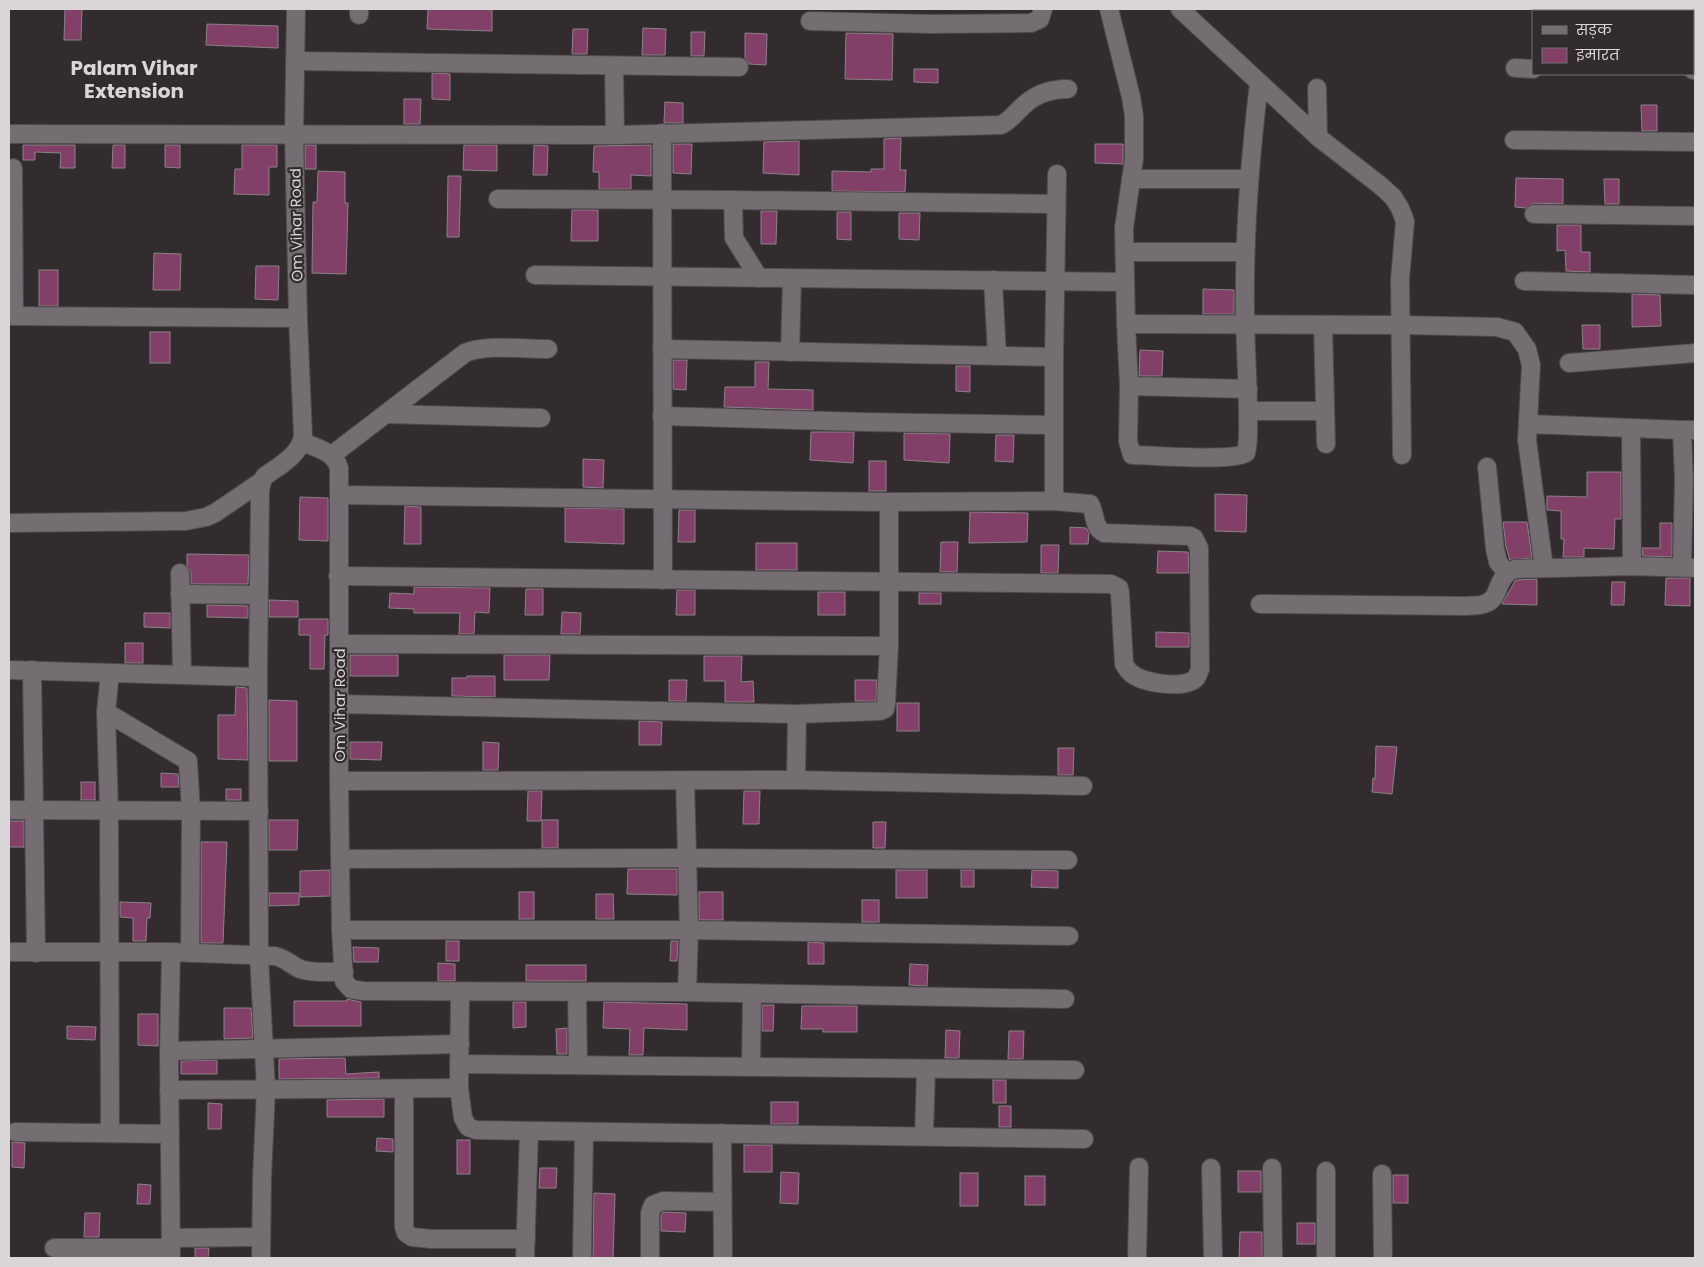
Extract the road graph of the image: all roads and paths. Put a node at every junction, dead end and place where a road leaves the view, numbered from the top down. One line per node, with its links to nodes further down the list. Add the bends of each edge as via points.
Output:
1 (296, 9): 7 (street, Om Vihar Road)
2 (1043, 9): 5 (street, via 1036,22)
3 (1109, 9): 24 (street, via 1134,116)
4 (1180, 9): 12 (street)
5 (930, 16): 6 (street)
6 (810, 21)
7 (295, 61): 8 (street); 17 (street, Om Vihar Road)
8 (614, 66): 9 (street); 18 (street)
9 (739, 67)
10 (1515, 68): 11 (street)
11 (1532, 69)
12 (1259, 83): 19 (street); 25 (street)
13 (1317, 88): 19 (street)
14 (1068, 89): 15 (street, via 1046,91 1001,125)
15 (662, 133): 18 (street); 27 (street)
16 (9, 134): 17 (street)
17 (294, 135): 18 (street); 44 (street, Om Vihar Road)
18 (615, 135)
19 (1318, 137): 46 (street, via 1382,186 1400,208 1405,221)
20 (1514, 140): 21 (street)
21 (1695, 142)
22 (13, 168): 43 (street)
23 (1058, 174): 29 (street)
24 (1131, 179): 25 (street); 32 (street, via 1124,228)
25 (1249, 179): 33 (street)
26 (498, 199): 27 (street)
27 (661, 200): 28 (street); 35 (street)
28 (733, 200): 29 (street); 36 (street, via 734,238)
29 (1056, 204): 39 (street)
30 (1534, 214): 31 (street)
31 (1695, 216)
32 (1125, 252): 33 (street); 40 (street)
33 (1244, 252): 47 (street)
34 (535, 275): 35 (street)
35 (661, 276): 36 (street); 50 (street)
36 (759, 278): 37 (street)
37 (792, 279): 38 (street); 51 (street)
38 (993, 280): 39 (street); 53 (street)
39 (1055, 280): 40 (street); 54 (street)
40 (1125, 282): 45 (street)
41 (1524, 282): 42 (street)
42 (1695, 285)
43 (11, 316): 44 (street)
44 (298, 318): 67 (street, Om Vihar Road)
45 (1126, 324): 47 (street); 56 (street)
46 (1400, 324): 48 (street); 63 (street, via 1497,327 1515,332 1527,349 1531,365); 70 (street)
47 (1245, 325): 48 (street); 57 (street)
48 (1323, 325): 59 (street)
49 (548, 349): 60 (street, via 472,350)
50 (662, 349): 51 (street); 61 (street)
51 (790, 352): 53 (street)
52 (1695, 353): 55 (street)
53 (997, 356): 54 (street)
54 (1054, 357): 64 (street)
55 (1570, 363)
56 (1129, 386): 57 (street); 58 (street, via 1128,441 1132,455 1240,457 1246,453 1248,444)
57 (1248, 389): 58 (street)
58 (1248, 411): 59 (street)
59 (1325, 411): 68 (street)
60 (386, 414): 62 (street); 69 (street)
61 (662, 416): 64 (street); 75 (street)
62 (541, 418)
63 (1528, 424): 65 (street); 80 (street, via 1528,450)
64 (1054, 425): 76 (street)
65 (1631, 429): 66 (street); 79 (street)
66 (1688, 430): 72 (street)
67 (302, 442): 69 (street); 73 (street, via 298,450)
68 (1326, 444)
69 (332, 455): 74 (street, Om Vihar Road, via 338,462)
70 (1402, 455)
71 (1487, 467): 82 (street, via 1495,549 1498,562)
72 (1690, 480): 81 (street)
73 (262, 481): 78 (street, via 215,513 186,521); 88 (street)
74 (340, 494): 75 (street); 84 (street, Om Vihar Road)
75 (662, 499): 77 (street); 85 (street)
76 (1054, 501): 77 (street); 86 (street, via 1090,504 1096,527 1104,533 1194,538 1199,548 1201,654 1200,669 1191,682 1151,682 1130,673 1124,664 1119,588 1110,584)
77 (889, 502): 86 (street)
78 (9, 523)
79 (1632, 566): 80 (street); 81 (street)
80 (1544, 568): 82 (street, via 1515,568)
81 (1689, 568)
82 (1506, 572): 89 (street, via 1492,600 1484,604)
83 (180, 573): 87 (street)
84 (338, 576): 85 (street); 90 (street, Om Vihar Road)
85 (663, 580): 86 (street)
86 (889, 581): 91 (street)
87 (180, 594): 88 (street); 95 (street)
88 (258, 595): 96 (street)
89 (1260, 604)
90 (339, 644): 91 (street); 97 (street, Om Vihar Road)
91 (889, 646): 99 (street, via 885,709)
92 (9, 670): 93 (street)
93 (32, 670): 94 (street); 105 (street)
94 (110, 673): 95 (street); 98 (street)
95 (182, 675): 96 (street)
96 (258, 675): 108 (street)
97 (339, 704): 99 (street); 101 (street, Om Vihar Road)
98 (106, 712): 106 (street); 107 (street, via 188,761)
99 (797, 714): 100 (street)
100 (796, 780): 102 (street); 103 (street)
101 (339, 781): 102 (street); 110 (street, Om Vihar Road)
102 (684, 781): 109 (street)
103 (1083, 786)
104 (9, 810): 105 (street)
105 (35, 810): 106 (street); 117 (street)
106 (109, 810): 107 (street); 118 (street)
107 (191, 811): 108 (street); 119 (street)
108 (259, 812): 120 (street)
109 (686, 858): 110 (street); 111 (street); 113 (street)
110 (340, 859): 112 (street, Om Vihar Road)
111 (1068, 860)
112 (342, 930): 113 (street); 121 (street, Om Vihar Road)
113 (689, 930): 114 (street); 124 (street)
114 (1069, 936)
115 (9, 952): 117 (street)
116 (171, 952): 118 (street); 119 (street); 129 (street)
117 (36, 953): 118 (street)
118 (110, 953): 142 (street)
119 (190, 953): 120 (street)
120 (259, 955): 121 (street, via 282,957 310,971); 128 (street)
121 (344, 972): 122 (street, Om Vihar Road, via 344,981 351,989)
122 (460, 992): 123 (street); 127 (street)
123 (577, 992): 124 (street); 131 (street)
124 (687, 992): 125 (street)
125 (752, 993): 126 (street); 132 (street)
126 (1065, 999)
127 (460, 1044): 128 (street); 130 (street)
128 (264, 1048): 129 (street); 138 (street)
129 (169, 1050): 137 (street)
130 (459, 1064): 131 (street); 136 (street)
131 (578, 1066): 132 (street)
132 (752, 1067): 133 (street)
133 (926, 1069): 134 (street); 145 (street)
134 (1075, 1070)
135 (404, 1088): 136 (street); 138 (street); 154 (street, via 406,1233 431,1239)
136 (460, 1088): 140 (street, via 463,1118 468,1127)
137 (169, 1090): 138 (street); 144 (street)
138 (266, 1090): 153 (street)
139 (15, 1132): 142 (street)
140 (530, 1132): 141 (street); 154 (street)
141 (584, 1132): 143 (street); 159 (street)
142 (110, 1133): 144 (street)
143 (722, 1133): 145 (street); 152 (street)
144 (170, 1134): 156 (street)
145 (924, 1136): 146 (street)
146 (1084, 1139)
147 (1139, 1167): 162 (street)
148 (1211, 1168): 163 (street)
149 (1272, 1168): 164 (street)
150 (1326, 1171): 165 (street)
151 (1382, 1174): 166 (street)
152 (722, 1202): 160 (street, via 663,1201 653,1205 650,1213); 161 (street)
153 (261, 1237): 156 (street); 157 (street)
154 (526, 1239): 158 (street)
155 (54, 1248): 156 (street)
156 (171, 1248)
157 (261, 1258)
158 (525, 1258)
159 (582, 1258)
160 (650, 1258)
161 (722, 1258)
162 (1137, 1258)
163 (1213, 1258)
164 (1273, 1258)
165 (1326, 1258)
166 (1384, 1258)

